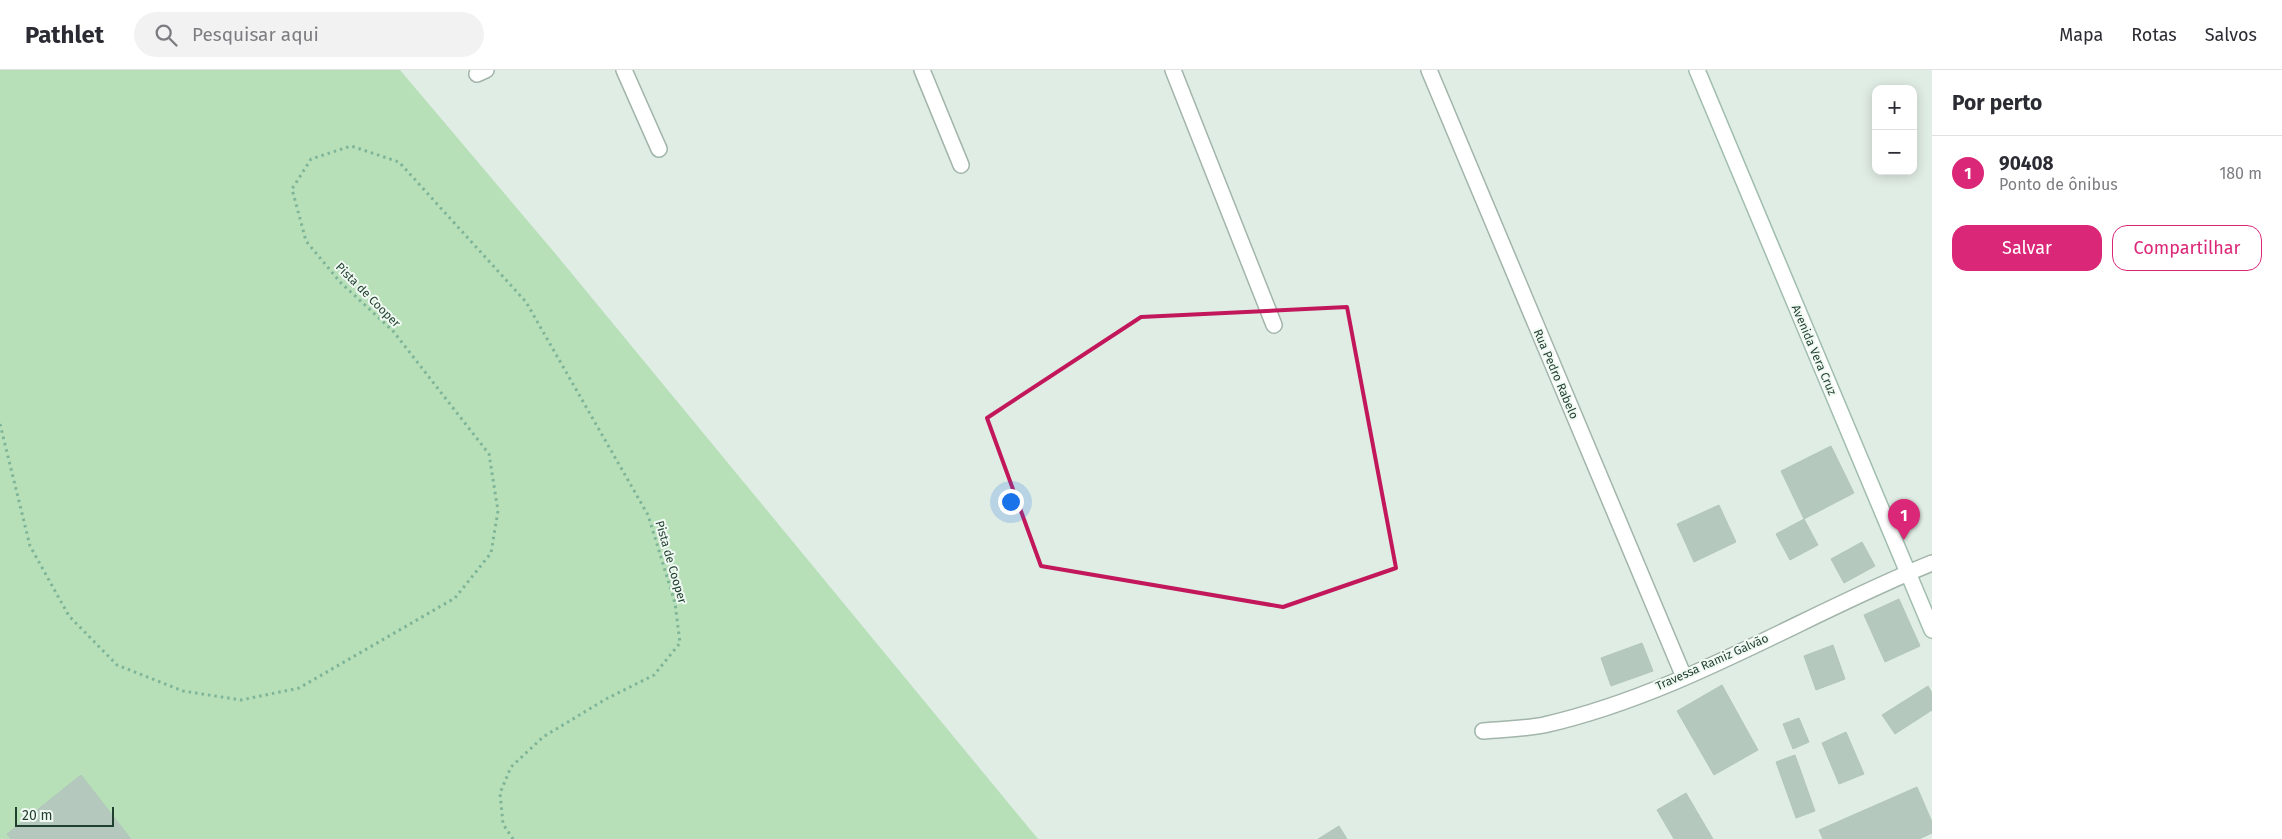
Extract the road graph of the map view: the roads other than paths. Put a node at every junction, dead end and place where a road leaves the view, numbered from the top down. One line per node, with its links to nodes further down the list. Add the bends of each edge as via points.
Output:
1 (624, 70): 6 (street)
2 (922, 70): 7 (street)
3 (1173, 70): 8 (street)
4 (1429, 70): 12 (street, Rua Pedro Rabelo)
5 (1697, 70): 10 (street, Avenida Vera Cruz)
6 (659, 149)
7 (961, 165)
8 (1274, 325)
9 (1932, 563): 10 (street, Travessa Ramiz Galvão)
10 (1907, 573): 11 (street, Avenida Vera Cruz); 12 (street, Travessa Ramiz Galvão)
11 (1932, 630)
12 (1684, 677): 13 (street, Travessa Ramiz Galvão, via 1575,716 1542,725)
13 (1483, 732)

